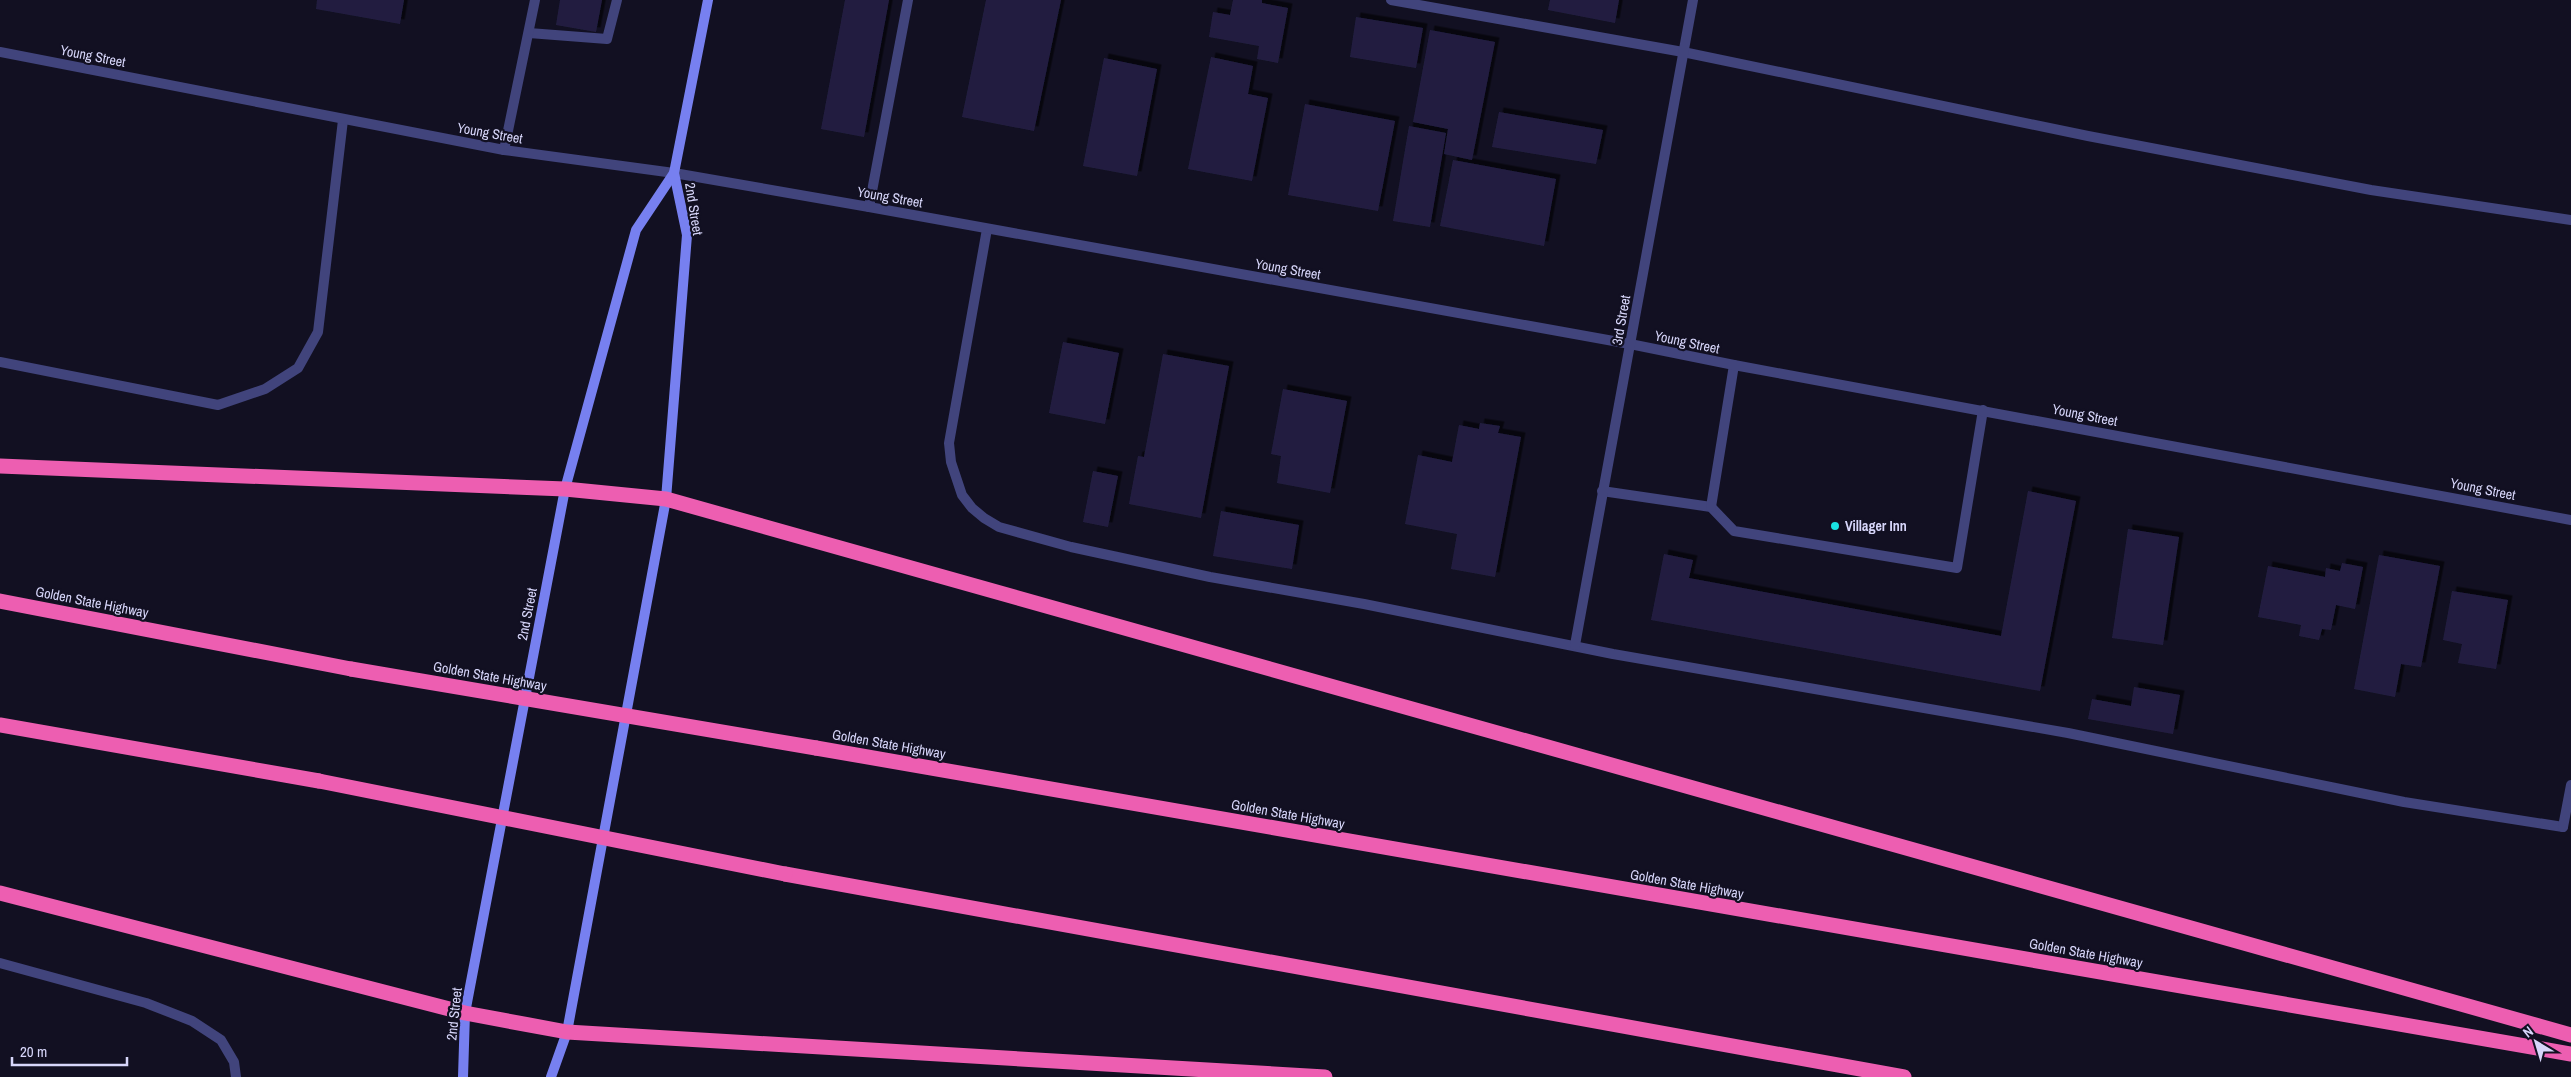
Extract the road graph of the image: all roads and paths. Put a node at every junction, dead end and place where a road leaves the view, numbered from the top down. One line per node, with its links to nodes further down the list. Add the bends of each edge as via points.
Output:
1 (535, 0): 7 (street)
2 (617, 0): 7 (street, via 607,39)
3 (708, 0): 12 (main road, 2nd Street)
4 (908, 0): 13 (street)
5 (1391, 0): 9 (street)
6 (1693, 0): 9 (street, 3rd Street)
7 (529, 33): 11 (street)
8 (0, 52): 10 (street, Young Street)
9 (1683, 52): 14 (street, via 2088,136 2372,190); 16 (street, 3rd Street)
10 (343, 120): 11 (street, Young Street); 17 (street, via 318,332 298,368 265,389 218,404)
11 (504, 150): 12 (street, Young Street)
12 (674, 173): 13 (street, Young Street); 21 (main road, 2nd Street, via 636,230); 23 (main road, 2nd Street, via 687,235)
13 (869, 207): 15 (street, Young Street)
14 (2571, 220)
15 (987, 229): 16 (street, Young Street); 27 (street, via 949,443 951,462 962,495 984,518 999,527 1111,557)
16 (1630, 344): 18 (street, Young Street); 22 (street, 3rd Street)
17 (0, 362)
18 (1734, 365): 19 (street, Young Street); 24 (street)
19 (1983, 410): 24 (street, via 1957,568 1734,531); 25 (street, Young Street)
20 (0, 466): 21 (highway)
21 (565, 489): 23 (highway); 32 (main road, 2nd Street)
22 (1602, 491): 24 (street); 27 (street, 3rd Street)
23 (666, 499): 33 (main road, 2nd Street); 34 (highway)
24 (1712, 507)
25 (2571, 520)
26 (0, 601): 35 (highway, Golden State Highway, bridge, via 351,669)
27 (1575, 645): 29 (street, via 2068,733 2404,802 2563,827)
28 (0, 725): 40 (highway, bridge, via 319,781 785,874)
29 (2571, 785)
30 (0, 893): 32 (highway)
31 (0, 963): 36 (street, via 146,1003 192,1020 221,1040 234,1062)
32 (465, 1012): 33 (highway); 37 (main road, 2nd Street)
33 (567, 1032): 38 (main road, 2nd Street); 39 (highway)
34 (2571, 1035)
35 (2571, 1054)
36 (236, 1077)
37 (463, 1077)
38 (551, 1077)
39 (1325, 1077)
40 (1904, 1077)

